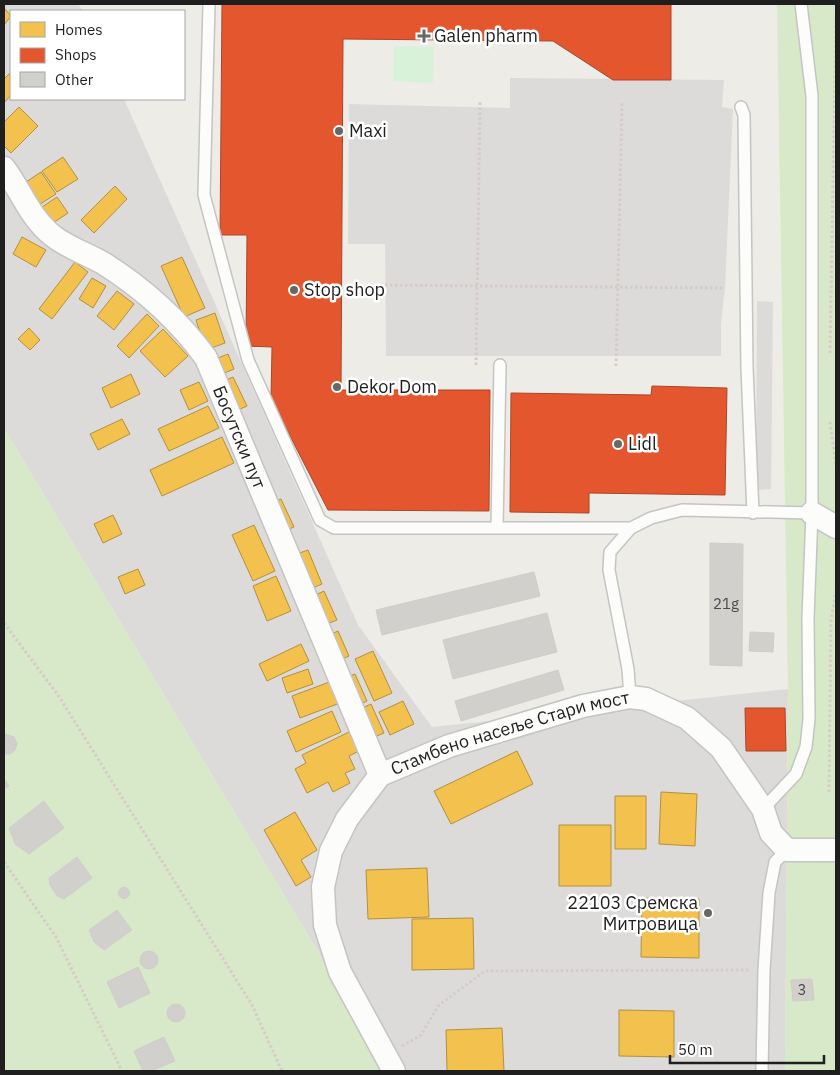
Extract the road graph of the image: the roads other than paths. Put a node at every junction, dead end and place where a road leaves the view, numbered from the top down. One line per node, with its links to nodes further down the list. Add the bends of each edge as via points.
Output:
1 (209, 4): 9 (lane, via 204,195 248,360 320,520 334,528)
2 (801, 4): 7 (lane, via 812,96)
3 (741, 107): 6 (lane, via 744,115 747,368)
4 (4, 168): 12 (street, Босутски пут, via 24,202 53,236 103,264 160,304 206,358)
5 (500, 365): 9 (lane)
6 (753, 513): 7 (lane, via 785,511); 10 (lane, via 682,510 651,518)
7 (812, 514): 8 (street); 13 (lane, via 806,747 796,774)
8 (836, 527)
9 (497, 528): 10 (lane)
10 (631, 528): 11 (lane, via 610,552 609,570)
11 (630, 697): 12 (street, Стамбено насеље Стари мост, via 583,706 449,746); 13 (street, Стамбено насеље Стари мост, via 646,699 674,710 702,730 721,748)
12 (380, 775): 16 (street, Стамбено насеље Стари мост, via 347,818 331,851 322,887 325,925 340,972)
13 (763, 809): 14 (street, Стамбено насеље Стари мост, via 771,832)
14 (788, 850): 15 (street); 17 (lane, via 775,862 769,892)
15 (836, 850)
16 (390, 1064)
17 (762, 1071)

